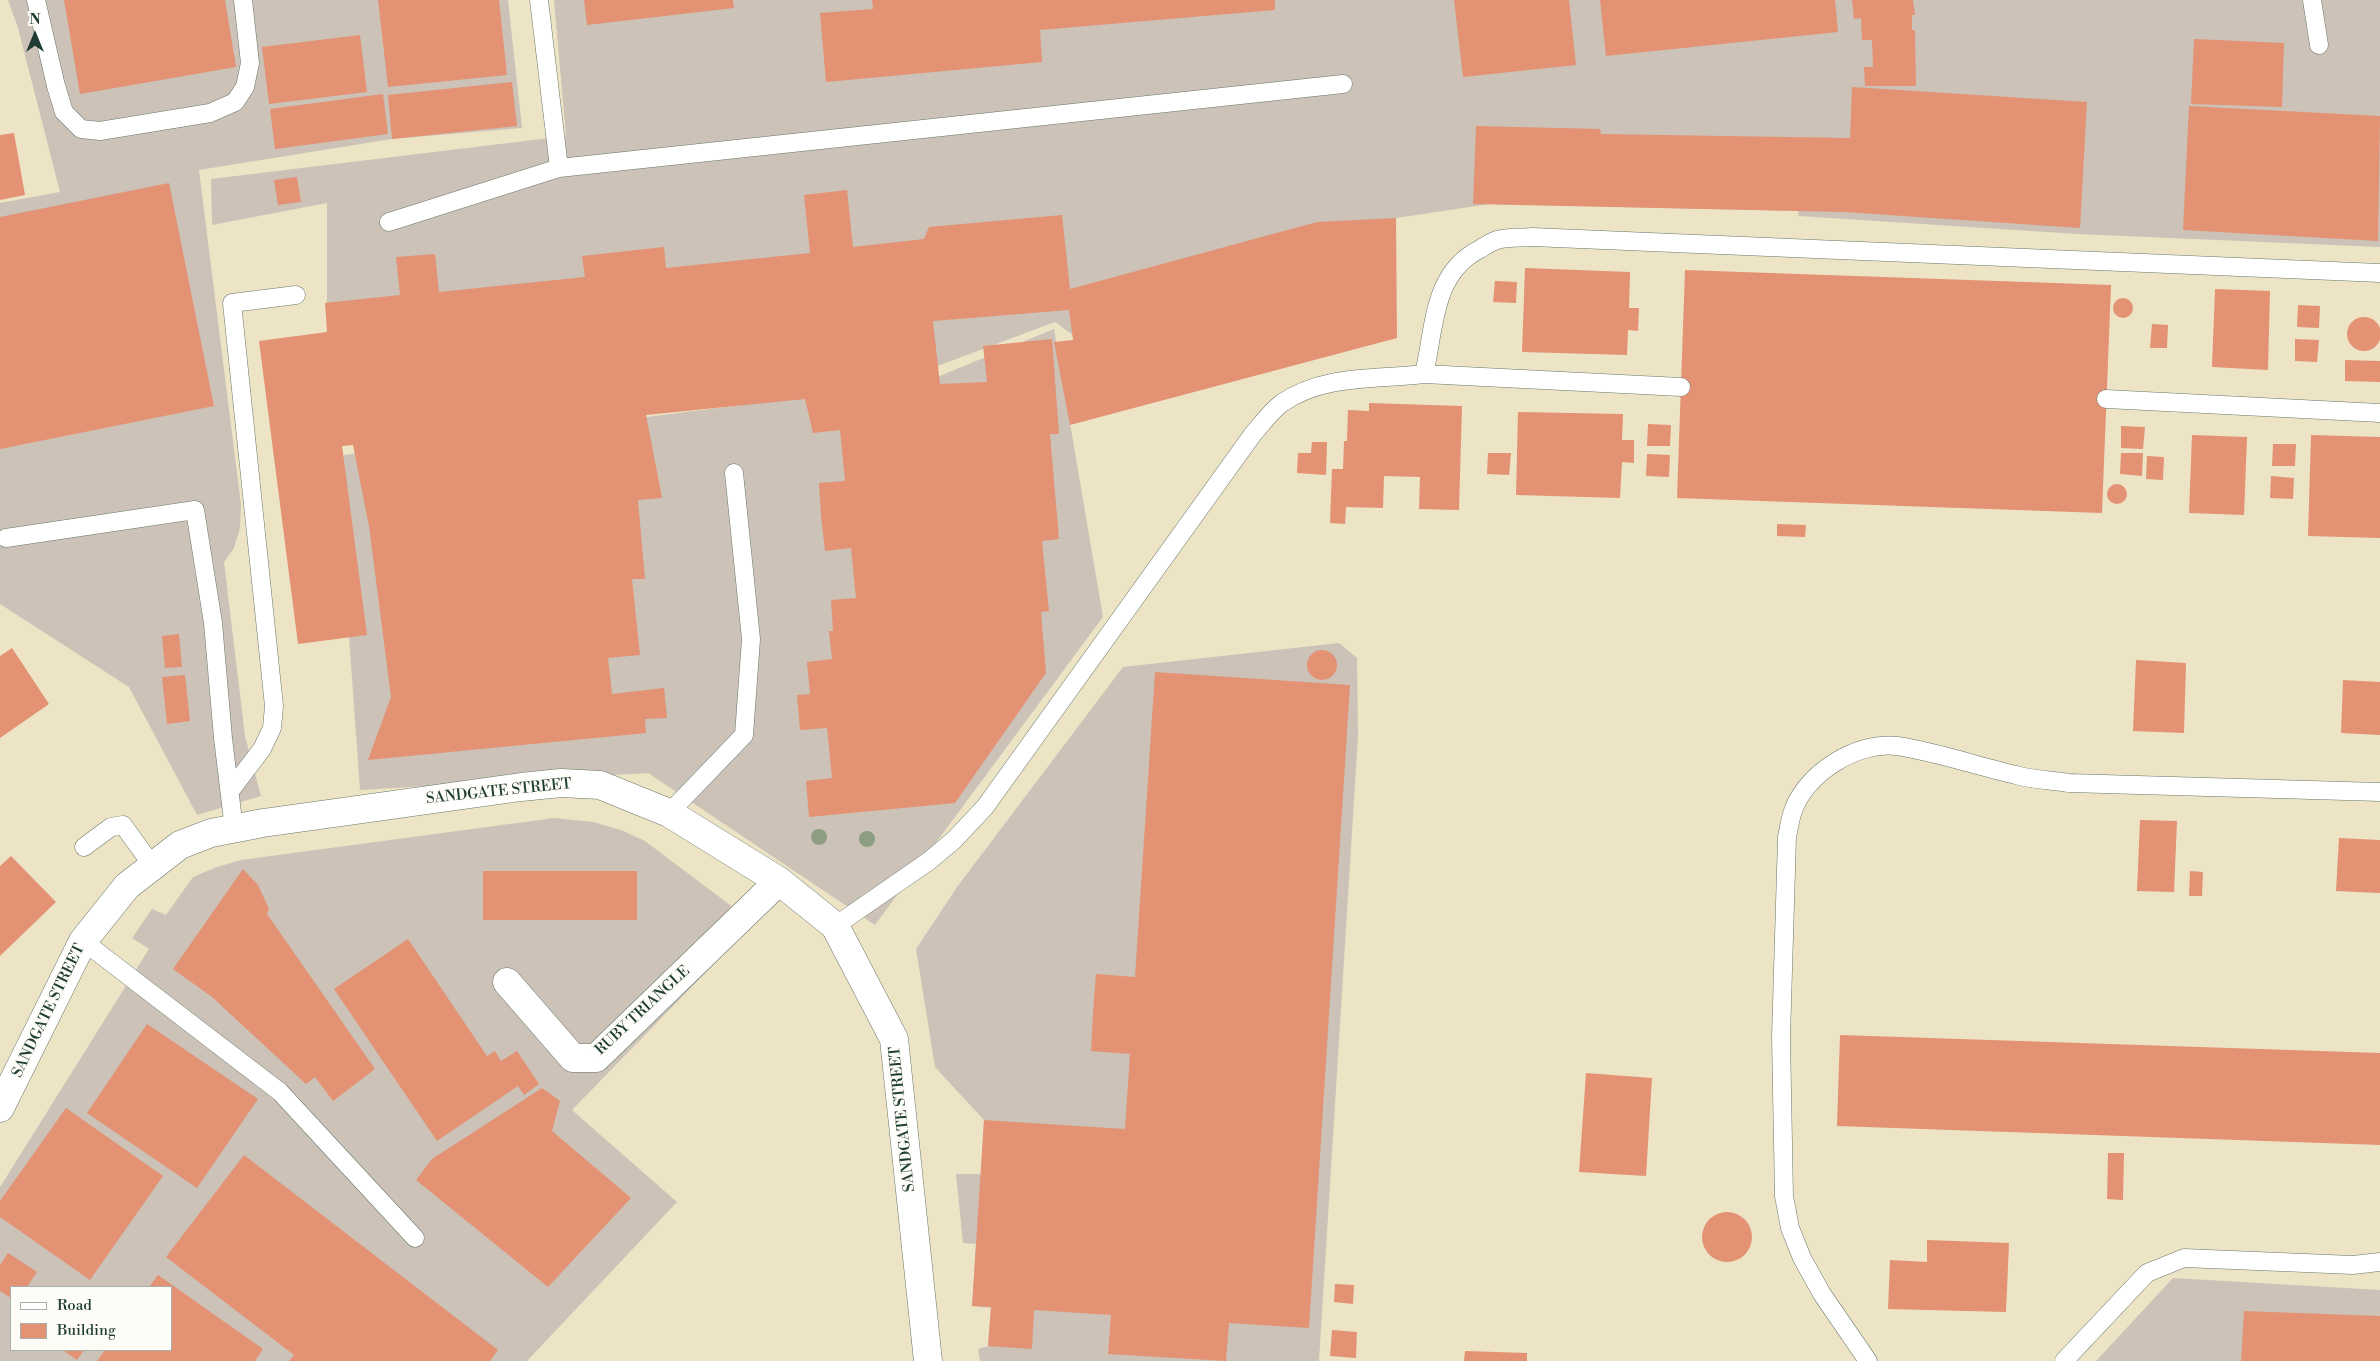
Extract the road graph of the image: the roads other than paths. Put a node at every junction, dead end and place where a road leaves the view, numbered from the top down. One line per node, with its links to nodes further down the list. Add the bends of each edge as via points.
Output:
1 (36, 0): 2 (lane, via 64,112 81,129 100,131 210,113 235,102 245,87 250,63)
2 (243, 0)
3 (539, 0): 7 (lane)
4 (2312, 0): 5 (lane)
5 (2319, 45)
6 (1343, 84): 7 (lane)
7 (559, 168): 8 (lane)
8 (389, 222)
9 (2380, 273): 11 (lane, via 1532,237 1497,240 1467,255 1446,279 1435,309)
10 (296, 295): 17 (lane, via 232,304 274,706 272,728 262,749)
11 (1424, 374): 12 (lane); 24 (lane, via 1348,379 1313,387 1282,404 1253,434 1209,493 985,807 929,861)
12 (1681, 387)
13 (2106, 400): 14 (lane)
14 (2380, 413)
15 (734, 473): 19 (lane, via 751,639 744,735)
16 (6, 538): 17 (lane, via 195,510 213,623)
17 (230, 791): 20 (lane)
18 (2380, 792): 31 (lane, via 2069,783 2019,776 1896,746 1872,746 1851,753 1826,768 1805,789 1793,810 1787,837 1781,1037 1784,1196 1790,1228 1802,1258 1822,1294)
19 (668, 812): 20 (street, SANDGATE STREET, via 600,785 561,783); 23 (street, SANDGATE STREET)
20 (234, 829): 22 (street, SANDGATE STREET, via 211,833 180,845)
21 (84, 847): 22 (lane, via 112,827 123,825)
22 (152, 865): 25 (street, SANDGATE STREET, via 127,886)
23 (779, 881): 24 (street, SANDGATE STREET); 26 (street, RUBY TRIANGLE, via 596,1058 573,1058)
24 (835, 926): 30 (street, SANDGATE STREET, via 894,1039)
25 (83, 941): 27 (street, SANDGATE STREET); 28 (lane, via 280,1092)
26 (507, 982)
27 (2, 1098)
28 (415, 1238)
29 (2380, 1262): 32 (lane, via 2353,1266 2184,1258 2147,1272)
30 (928, 1361)
31 (1868, 1361)
32 (2064, 1361)

